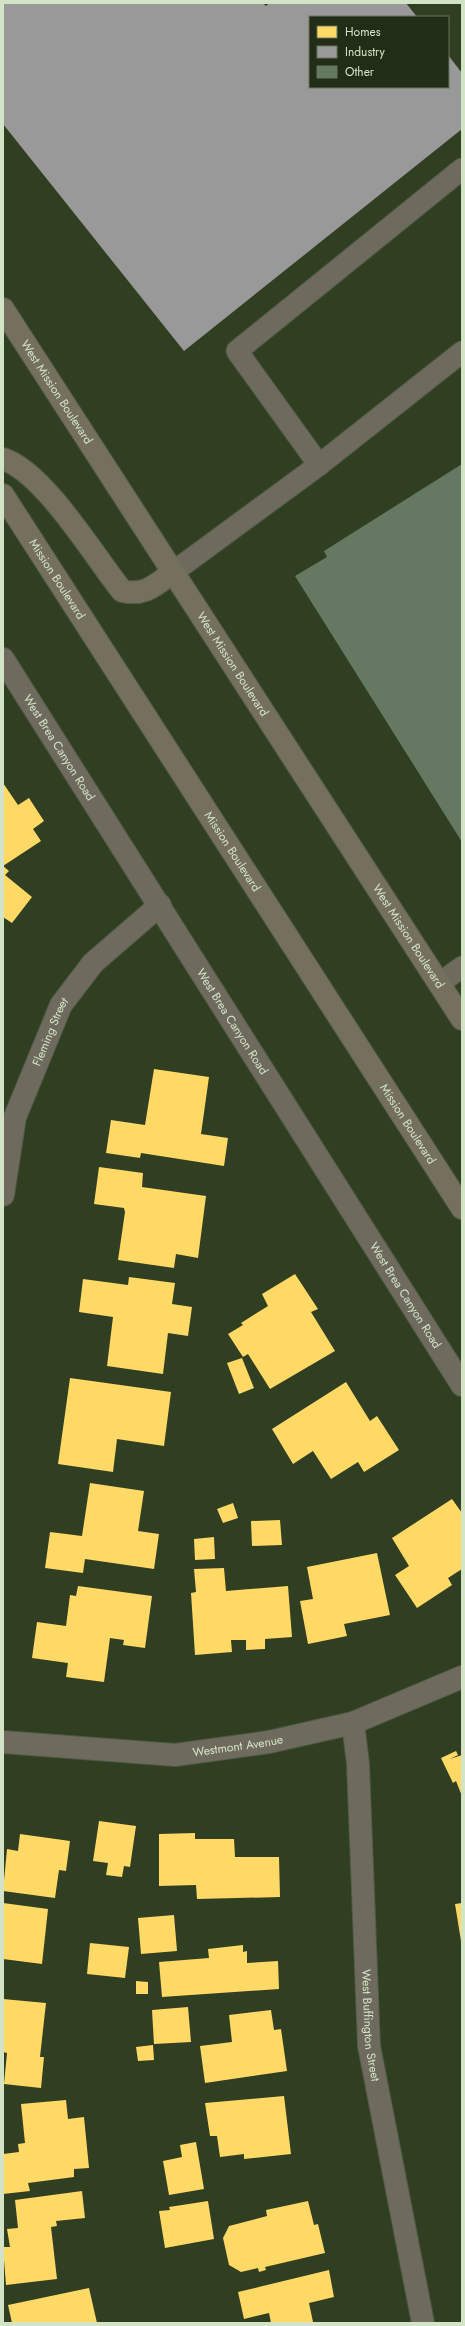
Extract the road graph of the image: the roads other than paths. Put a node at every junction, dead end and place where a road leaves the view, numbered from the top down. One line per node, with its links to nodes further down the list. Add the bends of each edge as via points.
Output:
1 (462, 170): 5 (lane, via 237,351)
2 (3, 309): 7 (main road, West Mission Boulevard)
3 (462, 352): 5 (lane)
4 (3, 459): 7 (main road, via 37,482 70,521 122,592 136,594 150,589)
5 (319, 465): 7 (lane)
6 (3, 495): 14 (main road, Mission Boulevard)
7 (172, 573): 11 (main road, West Mission Boulevard)
8 (3, 659): 9 (street, West Brea Canyon Road)
9 (160, 904): 13 (street, Fleming Street, via 93,964 61,1006 15,1117); 15 (street, West Brea Canyon Road)
10 (462, 966): 11 (lane)
11 (440, 983): 12 (main road, West Mission Boulevard)
12 (462, 1019)
13 (3, 1195)
14 (462, 1208)
15 (462, 1385)
16 (462, 1677): 17 (street, Westmont Avenue)
17 (353, 1723): 18 (street, Westmont Avenue, via 269,1742 175,1755); 19 (street, West Buffington Street, via 358,1764 369,2046)
18 (3, 1742)
19 (423, 2323)

